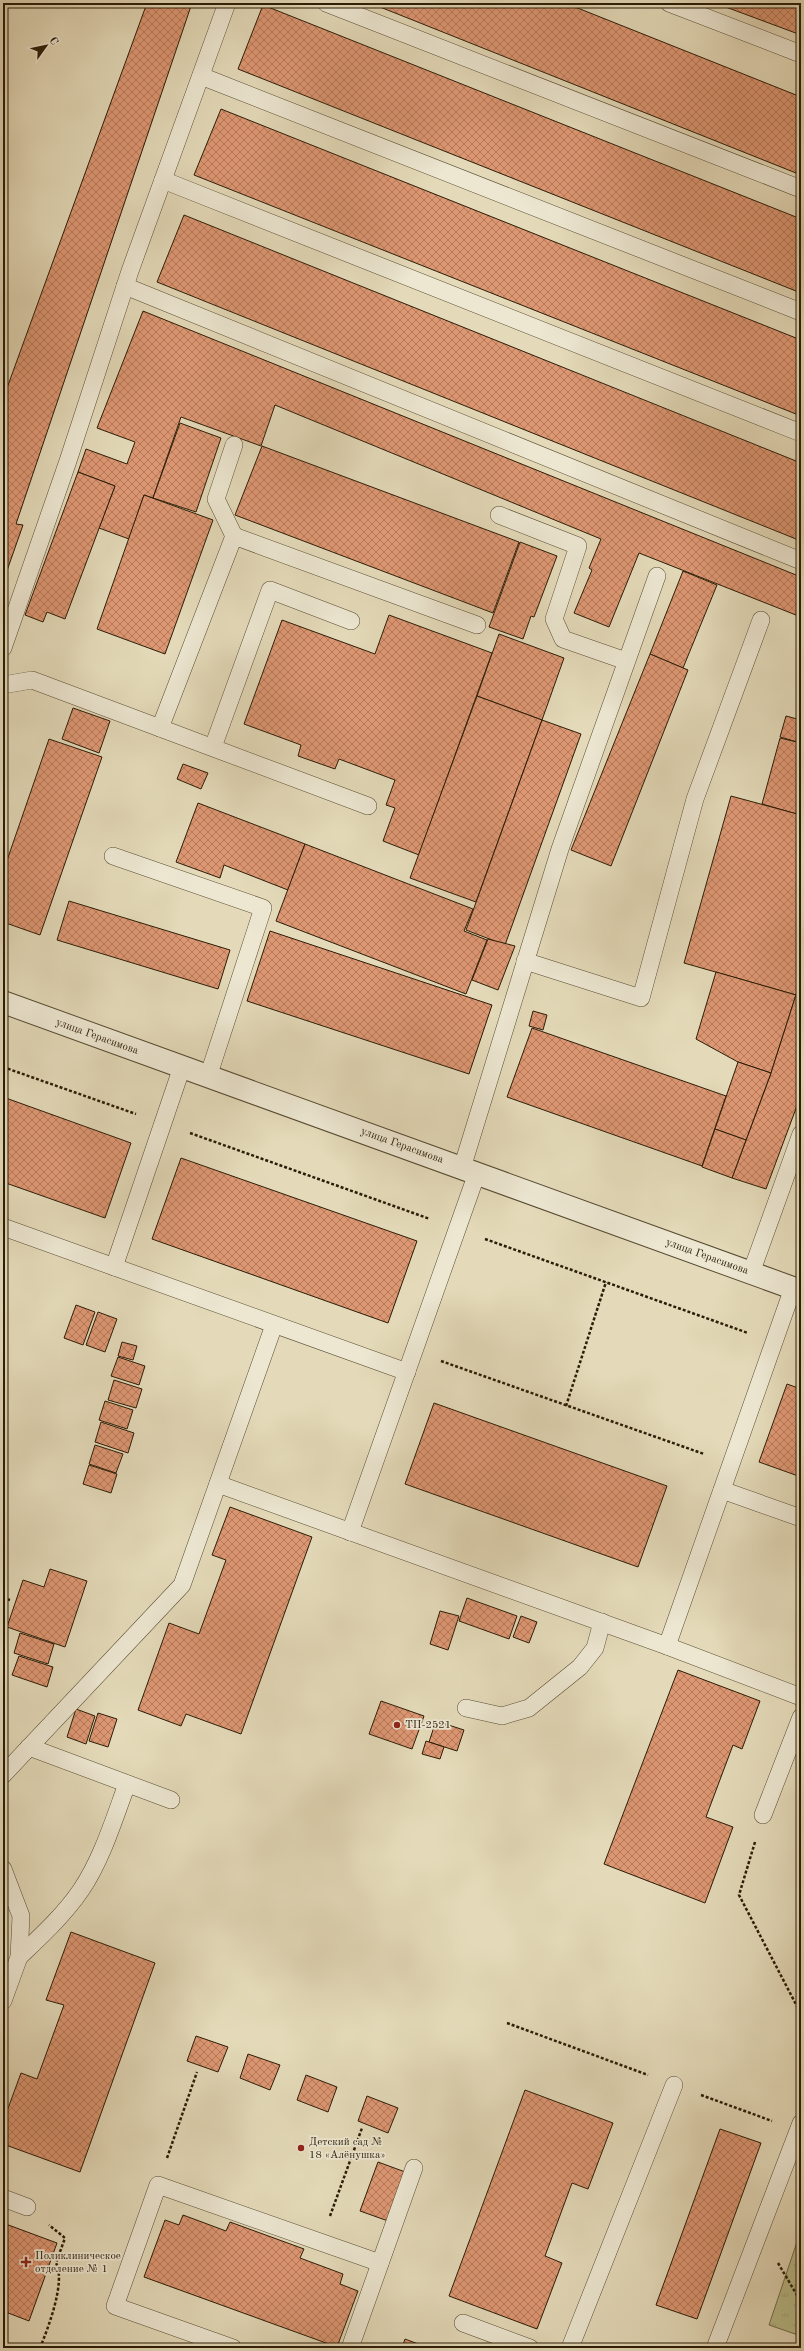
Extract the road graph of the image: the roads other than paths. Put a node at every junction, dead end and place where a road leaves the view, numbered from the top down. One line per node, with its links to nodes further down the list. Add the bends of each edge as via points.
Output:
1 (227, 3): 5 (lane)
2 (326, 3): 7 (lane)
3 (669, 3): 4 (lane)
4 (801, 54)
5 (201, 76): 6 (lane); 9 (lane)
6 (163, 180): 8 (lane); 10 (lane)
7 (801, 189)
8 (125, 286): 14 (lane); 19 (lane)
9 (801, 312)
10 (801, 433)
11 (234, 445): 13 (lane, via 216,499)
12 (499, 515): 20 (lane, via 578,546 554,619 563,639)
13 (234, 536): 18 (lane); 22 (lane)
14 (801, 561)
15 (657, 576): 20 (lane)
16 (761, 620): 26 (lane, via 695,799 641,998)
17 (351, 621): 23 (lane, via 270,590)
18 (478, 625)
19 (3, 648)
20 (626, 661): 26 (lane, via 560,849)
21 (3, 685): 22 (lane, via 32,680)
22 (160, 728): 23 (lane)
23 (213, 747): 24 (lane)
24 (368, 806)
25 (113, 856): 29 (lane, via 263,908)
26 (525, 961): 31 (lane)
27 (3, 1002): 28 (street, улица Герасимова)
28 (182, 1067): 29 (street, улица Герасимова); 33 (lane)
29 (208, 1077): 31 (street, улица Герасимова)
30 (801, 1134): 34 (lane)
31 (470, 1171): 34 (street, улица Герасимова); 37 (lane, via 457,1229)
32 (3, 1227): 33 (lane)
33 (114, 1267): 36 (lane)
34 (751, 1273): 35 (street, улица Герасимова)
35 (797, 1290): 39 (lane, via 774,1342)
36 (274, 1324): 37 (lane); 38 (lane)
37 (406, 1372): 41 (lane)
38 (218, 1484): 41 (lane); 47 (lane, via 182,1585)
39 (722, 1490): 40 (lane); 43 (lane)
40 (801, 1518)
41 (350, 1532): 42 (lane)
42 (602, 1622): 43 (lane); 45 (lane, via 595,1648 580,1667 529,1708 502,1716)
43 (667, 1646): 44 (lane)
44 (801, 1697)
45 (466, 1708)
46 (801, 1717): 51 (lane)
47 (29, 1747): 48 (lane); 49 (lane)
48 (3, 1775)
49 (127, 1784): 50 (lane); 53 (lane, via 102,1850 81,1890 51,1927)
50 (170, 1800)
51 (763, 1815)
52 (3, 1869): 53 (lane, via 21,1916)
53 (19, 1957): 54 (lane)
54 (3, 2001)
55 (674, 2085): 65 (lane)
56 (801, 2124): 66 (lane)
57 (414, 2168): 60 (lane)
58 (3, 2198): 59 (lane)
59 (27, 2207)
60 (380, 2263): 62 (lane, via 158,2185 115,2306); 63 (lane)
61 (463, 2323): 64 (lane)
62 (233, 2348)
63 (350, 2348)
64 (530, 2348)
65 (570, 2348)
66 (715, 2348)

